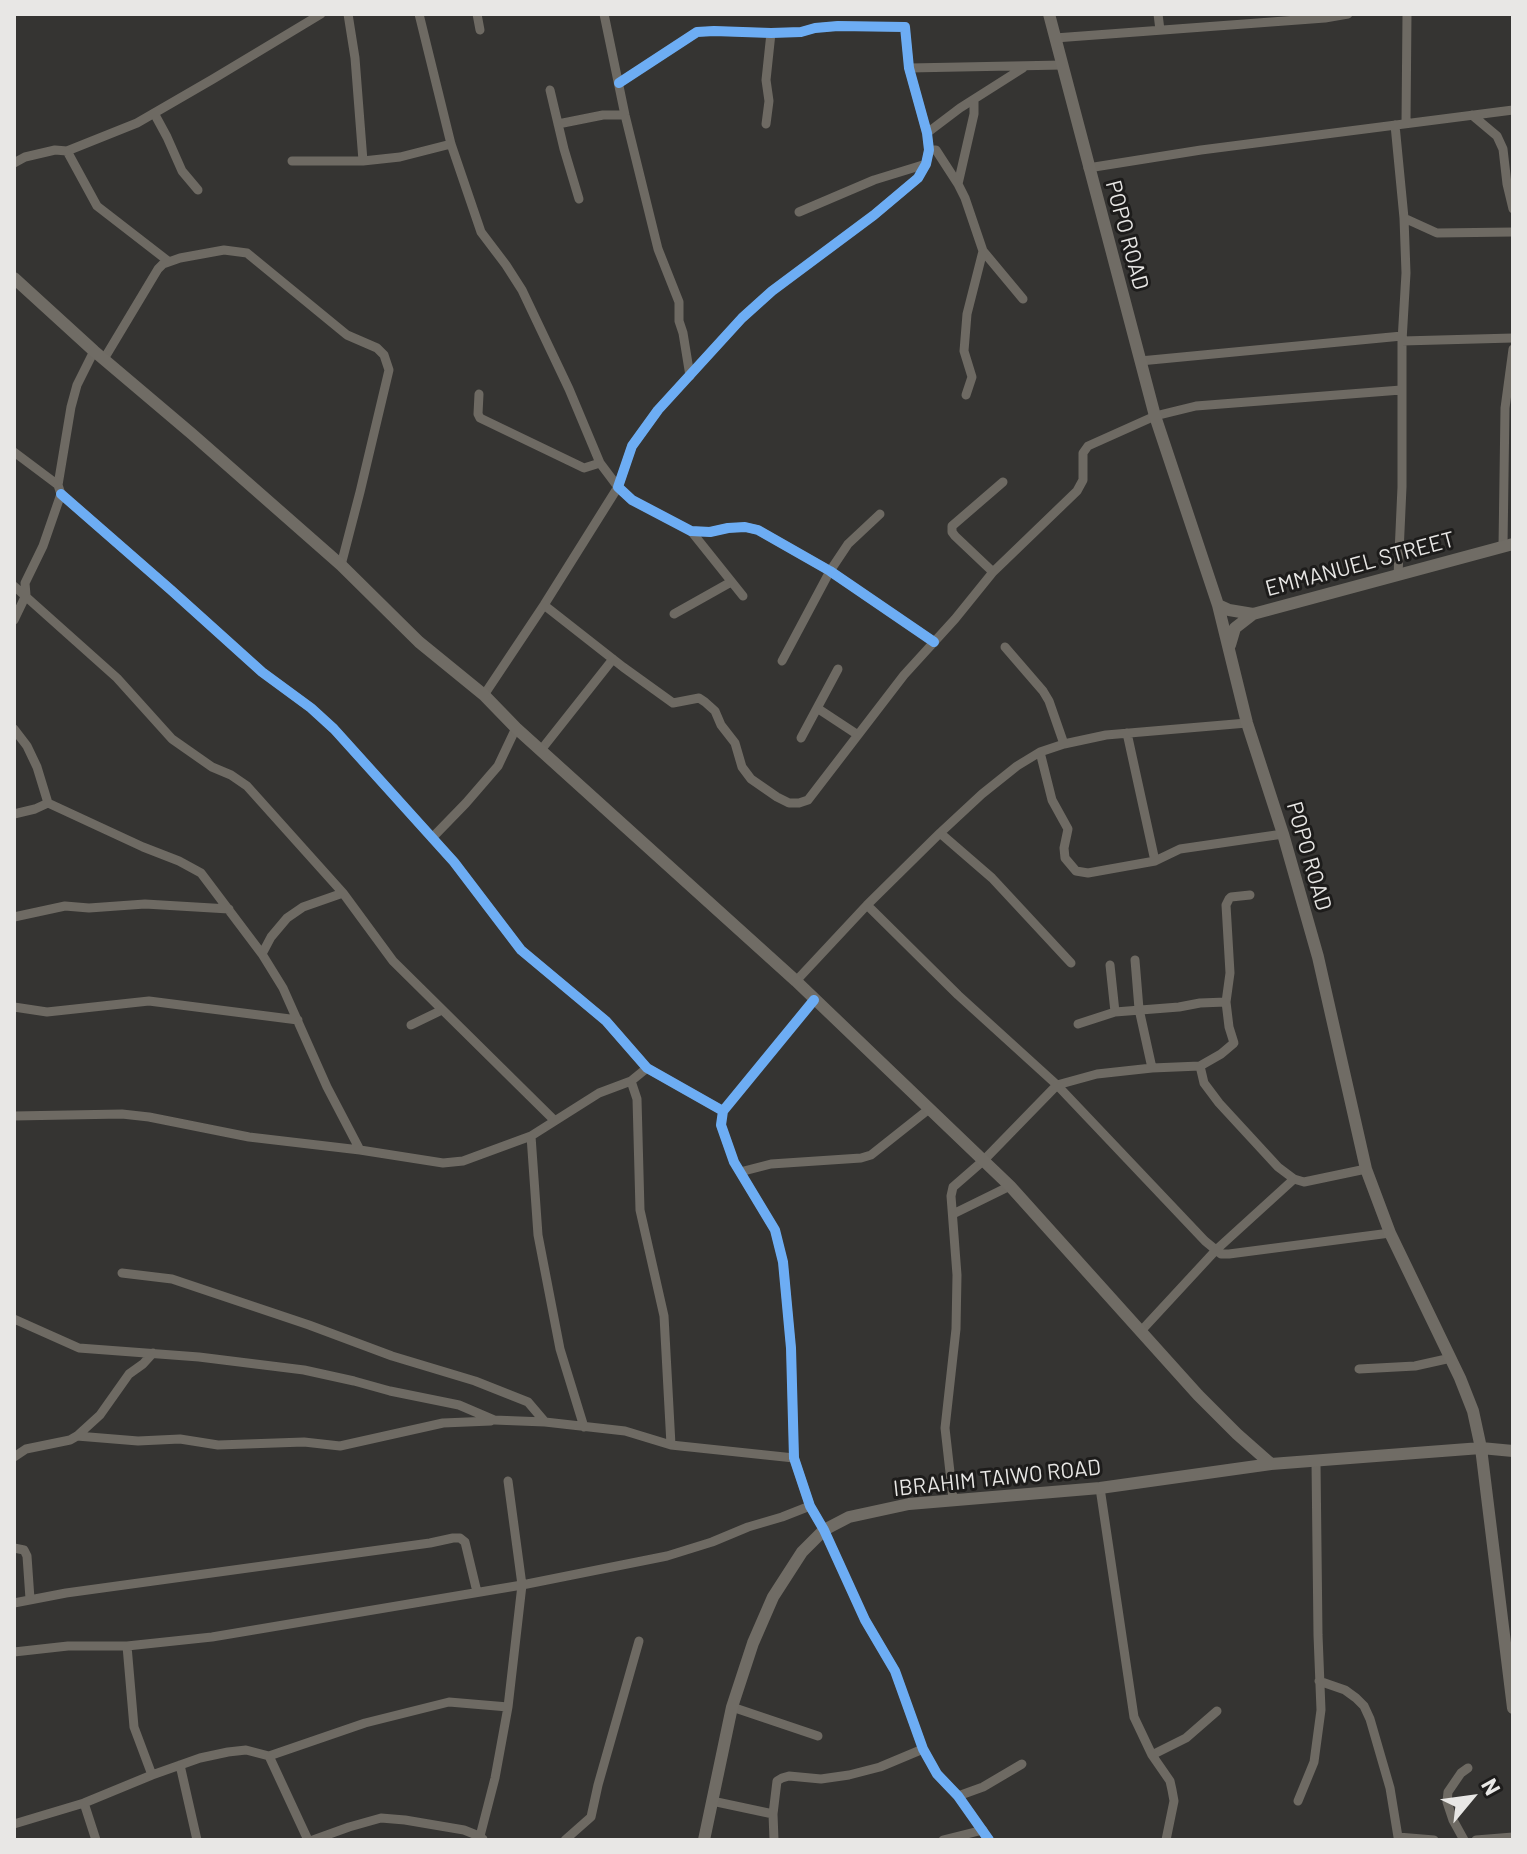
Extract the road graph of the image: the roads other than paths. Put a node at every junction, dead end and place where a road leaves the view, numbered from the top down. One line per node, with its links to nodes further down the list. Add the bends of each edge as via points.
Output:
1 (321, 14): 22 (street)
2 (348, 14): 34 (street)
3 (419, 14): 30 (street)
4 (477, 14): 11 (street)
5 (604, 14): 18 (street)
6 (1049, 14): 14 (main road, POPO ROAD)
7 (1158, 14): 12 (street)
8 (1348, 14): 10 (street)
9 (1407, 14): 25 (street)
10 (1250, 19): 12 (street)
11 (480, 30)
12 (1160, 30): 14 (street)
13 (771, 33): 17 (street, via 905,27); 18 (street, via 697,32); 27 (street)
14 (1055, 38): 15 (main road, POPO ROAD)
15 (1063, 65): 16 (street); 37 (main road, POPO ROAD)
16 (1025, 66): 17 (street); 20 (street)
17 (909, 68): 29 (street)
18 (619, 83): 23 (street)
19 (550, 90): 26 (street)
20 (974, 100): 29 (street); 38 (street)
21 (1513, 110): 24 (street)
22 (154, 113): 32 (street); 39 (street, via 182,171)
23 (625, 115): 26 (street); 54 (street, via 658,249 679,302)
24 (1472, 115): 25 (street); 41 (street, via 1497,136 1503,149)
25 (1406, 122): 28 (street)
26 (558, 124): 40 (street)
27 (766, 124)
28 (1395, 125): 37 (street); 43 (street)
29 (927, 133): 31 (street)
30 (451, 144): 34 (street); 60 (street, via 481,232 522,290)
31 (929, 150): 36 (street); 38 (street, via 936,150)
32 (67, 151): 35 (street); 46 (street, via 97,206)
33 (292, 161): 34 (street)
34 (363, 161)
35 (14, 163)
36 (926, 164): 42 (street); 54 (street, via 907,188 772,291)
37 (1088, 168): 53 (main road, POPO ROAD)
38 (958, 184): 45 (street)
39 (198, 190)
40 (579, 199)
41 (1513, 209)
42 (799, 212)
43 (1404, 218): 44 (street, via 1437,233); 50 (street)
44 (1513, 232)
45 (983, 251): 48 (street); 57 (street, via 967,314 964,351 972,377)
46 (168, 261): 52 (street); 67 (street, via 224,250 247,253 347,335 384,355 389,370)
47 (14, 278): 52 (main road)
48 (1023, 299)
49 (1513, 338): 50 (street)
50 (1402, 339): 53 (street); 55 (street)
51 (1513, 349): 66 (street, via 1505,408)
52 (99, 355): 63 (street, via 77,385); 67 (main road)
53 (1140, 361): 58 (main road, POPO ROAD)
54 (690, 376): 62 (street, via 632,446)
55 (1401, 390): 58 (street, via 1196,406); 70 (street)
56 (479, 394): 60 (street, via 480,418 584,468)
57 (966, 395)
58 (1155, 416): 69 (street, via 1088,446 1077,491); 76 (main road, POPO ROAD)
59 (14, 452): 63 (street)
60 (600, 463): 62 (street)
61 (1003, 482): 69 (street, via 952,526 955,536)
62 (618, 487): 65 (street); 75 (street)
63 (59, 490): 73 (street, via 43,546 25,583); 101 (street, via 262,672 334,729)
64 (880, 514): 68 (street, via 848,544)
65 (691, 531): 68 (street, via 758,530); 71 (street)
66 (1508, 545): 70 (main road, EMMANUEL STREET)
67 (341, 565): 86 (main road, via 419,642)
68 (830, 571): 80 (street); 84 (street)
69 (993, 572): 80 (street)
70 (1398, 575): 78 (main road, EMMANUEL STREET)
71 (731, 582): 74 (street); 77 (street)
72 (14, 586): 73 (street)
73 (26, 595): 79 (street); 103 (street, via 117,678 172,739 247,786)
74 (743, 596)
75 (544, 605): 83 (street); 86 (street)
76 (1218, 605): 78 (main road, EMMANUEL STREET); 81 (main road, POPO ROAD)
77 (674, 614)
78 (1253, 614): 81 (main road, via 1235,628)
79 (14, 620)
80 (934, 642): 92 (street)
81 (1229, 646): 88 (main road, POPO ROAD)
82 (1005, 647): 94 (street, via 1043,691)
83 (613, 659): 92 (street, via 673,703 699,698 705,702 735,743 751,779 789,803 808,800); 95 (street)
84 (782, 661)
85 (838, 669): 87 (street)
86 (484, 695): 89 (main road)
87 (817, 708): 92 (street); 93 (street)
88 (1247, 723): 91 (street); 100 (main road, POPO ROAD)
89 (516, 728): 95 (main road); 101 (street, via 498,766)
90 (14, 729): 97 (street, via 37,767)
91 (1127, 733): 94 (street); 102 (street)
92 (858, 735)
93 (801, 738)
94 (1064, 744): 96 (street)
95 (541, 750): 112 (main road)
96 (1040, 752): 99 (street); 102 (street, via 1052,800 1068,829 1065,858 1076,871)
97 (48, 803): 98 (street); 106 (street, via 201,873)
98 (14, 814)
99 (940, 833): 105 (street); 110 (street, via 992,878)
100 (1283, 834): 102 (street, via 1180,849); 134 (main road, POPO ROAD, via 1318,957)
101 (432, 838): 123 (street, via 521,950 606,1021)
102 (1155, 861)
103 (343, 893): 108 (street, via 287,918); 117 (street, via 393,961)
104 (1250, 895): 114 (street, via 1231,897 1226,905)
105 (867, 905): 112 (street); 126 (street)
106 (229, 909): 107 (street, via 65,906); 108 (street)
107 (14, 917)
108 (262, 954): 119 (street)
109 (1135, 960): 116 (street)
110 (1071, 963)
111 (1110, 965): 118 (street)
112 (796, 981): 113 (main road)
113 (814, 1000): 127 (main road); 128 (street)
114 (1226, 1002): 116 (street); 122 (street, via 1234,1043)
115 (14, 1007): 119 (street, via 47,1012 149,1001)
116 (1139, 1009): 118 (street); 124 (street)
117 (442, 1010): 121 (street); 130 (street)
118 (1115, 1012): 120 (street)
119 (298, 1020): 132 (street)
120 (1078, 1024)
121 (411, 1025)
122 (1200, 1066): 124 (street); 136 (street, via 1204,1083 1219,1103)
123 (647, 1068): 125 (street); 128 (street)
124 (1152, 1068): 126 (street)
125 (631, 1081): 130 (street); 151 (street, via 637,1099 640,1210 664,1316)
126 (1057, 1085): 133 (street); 140 (street)
127 (929, 1109): 133 (main road); 135 (street, via 871,1155)
128 (723, 1111): 135 (street, via 726,1144)
129 (14, 1116): 132 (street, via 122,1114)
130 (554, 1120): 131 (street)
131 (531, 1136): 132 (street, via 443,1163); 149 (street, via 538,1235 560,1349)
132 (360, 1150)
133 (984, 1160): 137 (main road); 138 (street, via 953,1187)
134 (1366, 1169): 136 (street, via 1304,1182); 139 (main road, POPO ROAD)
135 (740, 1172): 155 (street, via 775,1230 783,1262)
136 (1294, 1179): 140 (street)
137 (1010, 1186): 138 (street); 143 (main road)
138 (953, 1214): 160 (street, via 956,1329 945,1428)
139 (1390, 1233): 140 (street, via 1229,1254); 145 (main road, POPO ROAD)
140 (1216, 1250): 143 (street)
141 (122, 1273): 148 (street, via 172,1279 475,1381 528,1402)
142 (14, 1319): 144 (street, via 79,1348)
143 (1141, 1331): 157 (main road, via 1227,1425)
144 (153, 1353): 147 (street, via 304,1370 459,1405); 150 (street)
145 (1451, 1358): 146 (street); 152 (main road, POPO ROAD, via 1473,1411)
146 (1359, 1369)
147 (494, 1420): 148 (street); 150 (street, via 443,1423 340,1446)
148 (545, 1422): 149 (street)
149 (584, 1427): 151 (street, via 625,1431)
150 (77, 1436): 154 (street)
151 (671, 1445): 155 (street)
152 (1481, 1448): 153 (main road, IBRAHIM TAIWO ROAD); 156 (main road, IBRAHIM TAIWO ROAD); 170 (main road, POPO ROAD)
153 (1513, 1451)
154 (14, 1457)
155 (794, 1458): 161 (street)
156 (1316, 1462): 157 (main road, IBRAHIM TAIWO ROAD); 172 (street)
157 (1271, 1464): 159 (main road, IBRAHIM TAIWO ROAD)
158 (508, 1481): 164 (street)
159 (1100, 1488): 160 (main road, IBRAHIM TAIWO ROAD); 179 (street, via 1134,1717)
160 (953, 1499): 162 (main road, IBRAHIM TAIWO ROAD, via 868,1512)
161 (810, 1506): 162 (street); 164 (street, via 667,1556)
162 (824, 1530): 175 (main road, IBRAHIM TAIWO ROAD, via 802,1552 773,1597); 178 (street, via 895,1671)
163 (14, 1548): 166 (street, via 27,1556)
164 (522, 1585): 165 (street); 174 (street)
165 (477, 1592): 166 (street, via 465,1542 453,1538); 169 (street, via 212,1637)
166 (30, 1599): 167 (street)
167 (14, 1603)
168 (639, 1641): 198 (street, via 591,1817)
169 (127, 1646): 171 (street); 184 (street, via 134,1727)
170 (1509, 1646): 173 (main road, POPO ROAD)
171 (14, 1652)
172 (1319, 1681): 187 (street, via 1314,1762); 193 (street, via 1345,1690 1364,1706 1390,1788)
173 (1513, 1706)
174 (508, 1707): 180 (street, via 449,1702 365,1723); 194 (street)
175 (732, 1707): 177 (street); 186 (main road, IBRAHIM TAIWO ROAD)
176 (1217, 1711): 179 (street, via 1186,1738)
177 (818, 1736)
178 (923, 1749): 185 (street); 189 (street, via 849,1775 782,1778 777,1781)
179 (1152, 1755): 203 (street, via 1170,1781 1174,1801)
180 (269, 1756): 182 (street, via 246,1750); 197 (street)
181 (1022, 1764): 185 (street)
182 (180, 1765): 184 (street); 196 (street)
183 (1468, 1768): 205 (street, via 1448,1792 1447,1802)
184 (152, 1775): 188 (street)
185 (958, 1796): 191 (street)
186 (712, 1801): 189 (street); 199 (main road, IBRAHIM TAIWO ROAD)
187 (1298, 1801)
188 (84, 1803): 190 (street); 195 (street)
189 (773, 1814): 200 (street)
190 (14, 1824)
191 (983, 1830): 201 (street); 202 (street)
192 (1513, 1837): 206 (street)
193 (1398, 1838): 204 (street)
194 (481, 1839): 197 (street, via 464,1830 381,1818)
195 (96, 1840)
196 (197, 1840)
197 (310, 1840)
198 (565, 1840)
199 (704, 1840)
200 (774, 1840)
201 (943, 1840)
202 (989, 1840)
203 (1166, 1840)
204 (1434, 1840)
205 (1464, 1840)
206 (1476, 1840)

